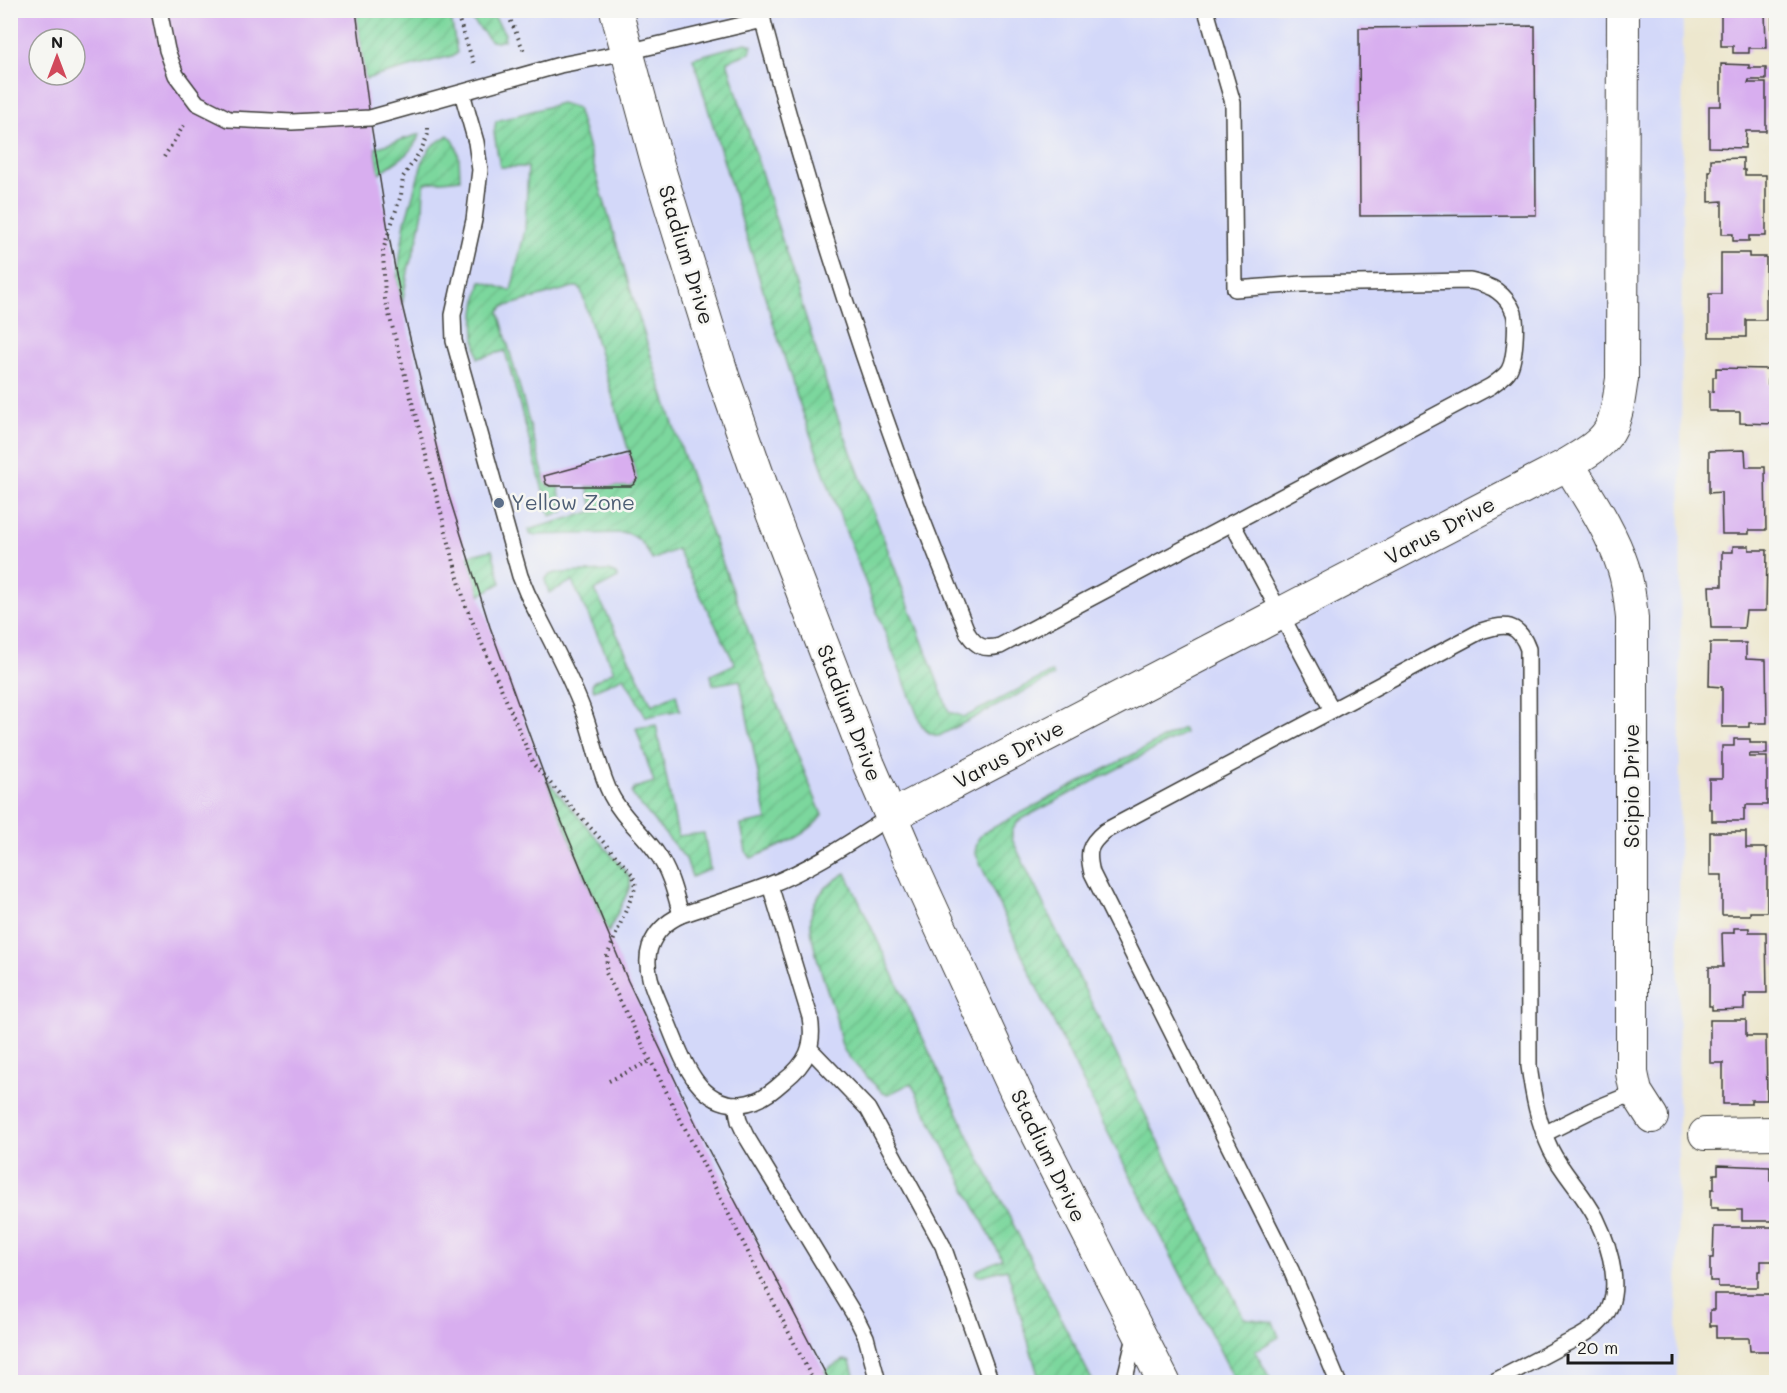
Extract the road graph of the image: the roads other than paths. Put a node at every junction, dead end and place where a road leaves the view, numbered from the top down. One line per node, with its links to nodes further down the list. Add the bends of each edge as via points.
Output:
1 (159, 10): 7 (lane, via 176,75 197,104 229,120 370,118)
2 (616, 10): 6 (street, Stadium Drive)
3 (1206, 10): 9 (lane, via 1233,103 1235,289 1470,280 1498,291 1514,315 1513,355 1510,369 1502,378)
4 (1623, 10): 8 (street, Varus Drive, via 1622,379 1609,431 1590,451)
5 (762, 15): 6 (lane); 9 (lane, via 814,199 873,382 902,467 973,642 980,648 1000,646)
6 (627, 51): 7 (lane); 12 (street, Stadium Drive, via 724,379 766,498)
7 (462, 93): 14 (lane, via 480,170 474,220 453,315 454,340 520,576 577,695 609,792 669,872)
8 (1568, 464): 10 (street, Varus Drive); 17 (street, Scipio Drive, via 1615,546 1630,601 1632,1073)
9 (1232, 523): 10 (lane)
10 (1281, 614): 11 (lane); 12 (street, Varus Drive)
11 (1332, 710): 19 (lane, via 1480,631 1497,626 1514,628 1523,636 1528,649 1529,1066); 26 (lane, via 1105,831 1090,848 1089,861 1097,884 1291,1270)
12 (891, 816): 13 (lane, via 833,853); 21 (street, Stadium Drive, via 1016,1092)
13 (770, 885): 14 (lane); 15 (lane, via 810,1017)
14 (681, 915): 16 (lane, via 659,930 650,948 651,983 701,1089 724,1104)
15 (810, 1049): 16 (lane, via 788,1078 765,1096); 23 (lane, via 868,1109 933,1226)
16 (736, 1104): 22 (lane, via 746,1136 858,1321)
17 (1644, 1105): 19 (lane, via 1592,1110)
18 (1776, 1133): 20 (street)
19 (1544, 1134): 27 (lane, via 1559,1164 1596,1217 1613,1267 1612,1298 1608,1313 1590,1331)
20 (1705, 1134)
21 (1137, 1330): 24 (lane); 25 (street, Stadium Drive)
22 (878, 1383)
23 (991, 1383)
24 (1124, 1383)
25 (1164, 1383)
26 (1338, 1383)
27 (1493, 1383)

